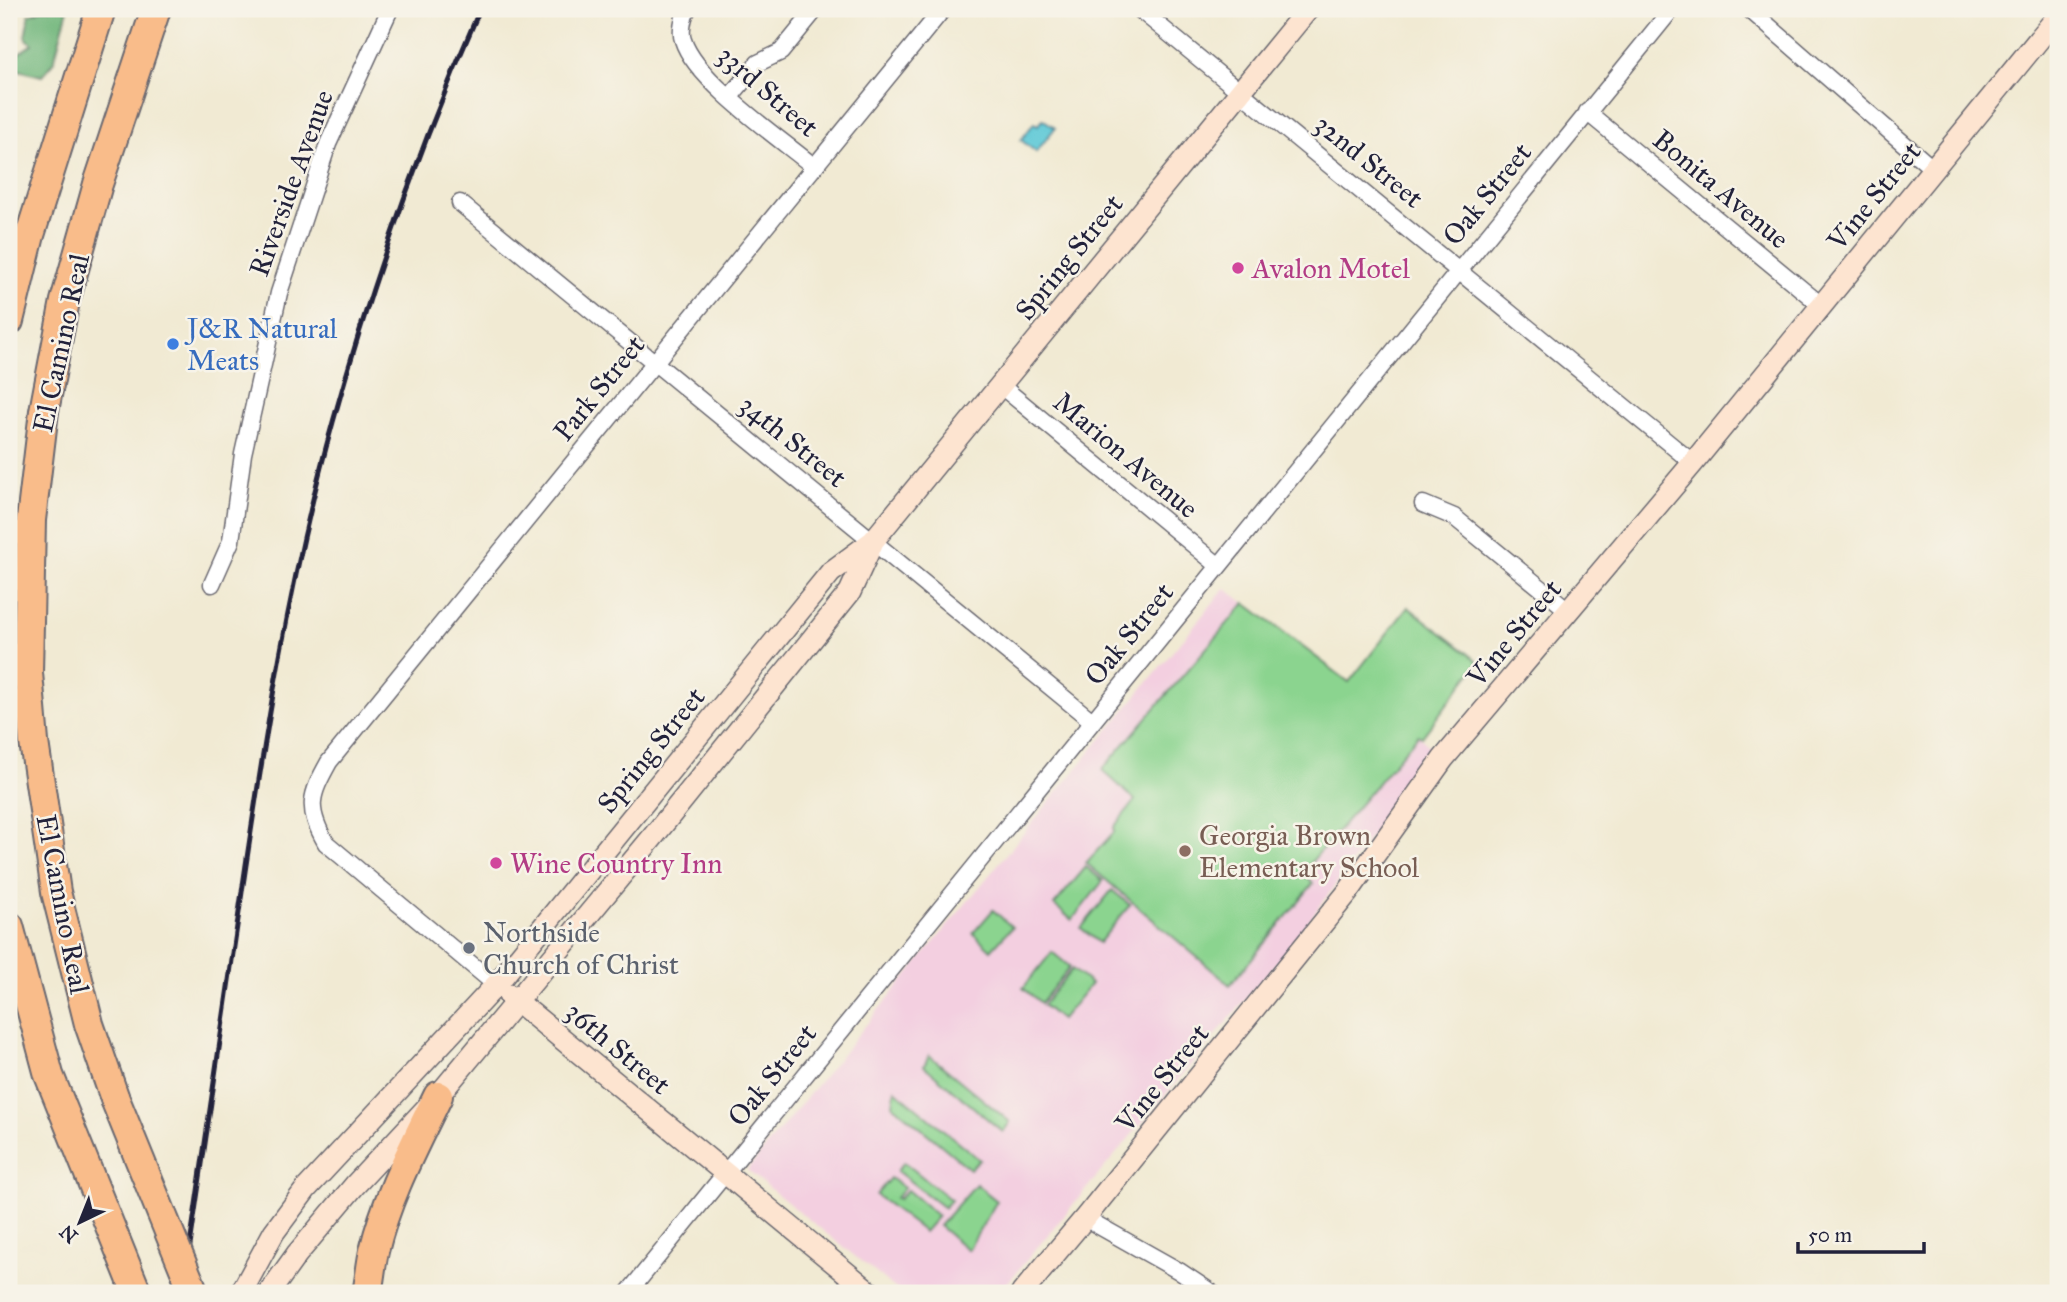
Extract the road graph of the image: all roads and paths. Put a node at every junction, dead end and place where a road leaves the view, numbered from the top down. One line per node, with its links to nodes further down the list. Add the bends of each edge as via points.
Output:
1 (101, 9): 20 (highway, El Camino Real, via 30,235)
2 (156, 9): 38 (highway, El Camino Real, bridge, via 65,301 44,411 31,520 28,673 56,892 89,1024 114,1099)
3 (390, 9): 27 (street, Riverside Avenue, via 328,144 279,293 243,454 231,541)
4 (816, 9): 13 (street, via 781,52 758,63)
5 (943, 9): 15 (street, Park Street)
6 (1139, 9): 12 (street, 32nd Street)
7 (1308, 9): 12 (main road, Spring Street)
8 (1672, 9): 14 (street, Oak Street)
9 (1749, 9): 16 (street)
10 (686, 11): 13 (street, 33rd Street, via 682,38 696,65)
11 (2058, 16): 16 (main road, Vine Street)
12 (1242, 91): 18 (street, 32nd Street); 22 (main road, Spring Street)
13 (730, 97): 15 (street, 33rd Street)
14 (1587, 112): 18 (street, Oak Street); 19 (street, Bonita Avenue)
15 (814, 166): 21 (street, Park Street)
16 (1933, 169): 19 (main road, Vine Street)
17 (460, 203): 21 (street, 34th Street)
18 (1459, 270): 23 (street, 32nd Street); 26 (street, Oak Street)
19 (1822, 306): 23 (main road, Vine Street)
20 (9, 321)
21 (654, 363): 25 (street, 34th Street); 30 (street, Park Street, via 329,761 317,783)
22 (1000, 385): 25 (main road, Spring Street); 26 (street, Marion Avenue)
23 (1693, 463): 28 (main road, Vine Street)
24 (1423, 504): 28 (street, via 1454,517)
25 (873, 541): 29 (street, 34th Street); 32 (main road, Spring Street, via 831,572); 33 (main road, Spring Street, via 850,592)
26 (1219, 565): 29 (street, Oak Street)
27 (212, 584)
28 (1569, 611): 36 (main road, Vine Street, via 1443,759 1348,892)
29 (1092, 721): 35 (street, Oak Street)
30 (312, 809): 32 (street, 36th Street, via 316,826 342,859)
31 (9, 926): 37 (highway, El Camino Real, via 49,1075)
32 (496, 985): 33 (main road, 36th Street); 39 (main road, Spring Street, via 306,1189 274,1231)
33 (518, 1002): 34 (main road, Spring Street); 35 (main road, 36th Street)
34 (439, 1096): 40 (main road, Spring Street, via 355,1185); 41 (highway, via 387,1208)
35 (726, 1174): 42 (street, Oak Street); 43 (main road, 36th Street)
36 (1085, 1219): 44 (main road, Vine Street); 45 (street)
37 (137, 1293)
38 (194, 1293)
39 (241, 1293)
40 (269, 1293)
41 (368, 1293)
42 (628, 1293)
43 (871, 1293)
44 (1022, 1293)
45 (1212, 1293)

